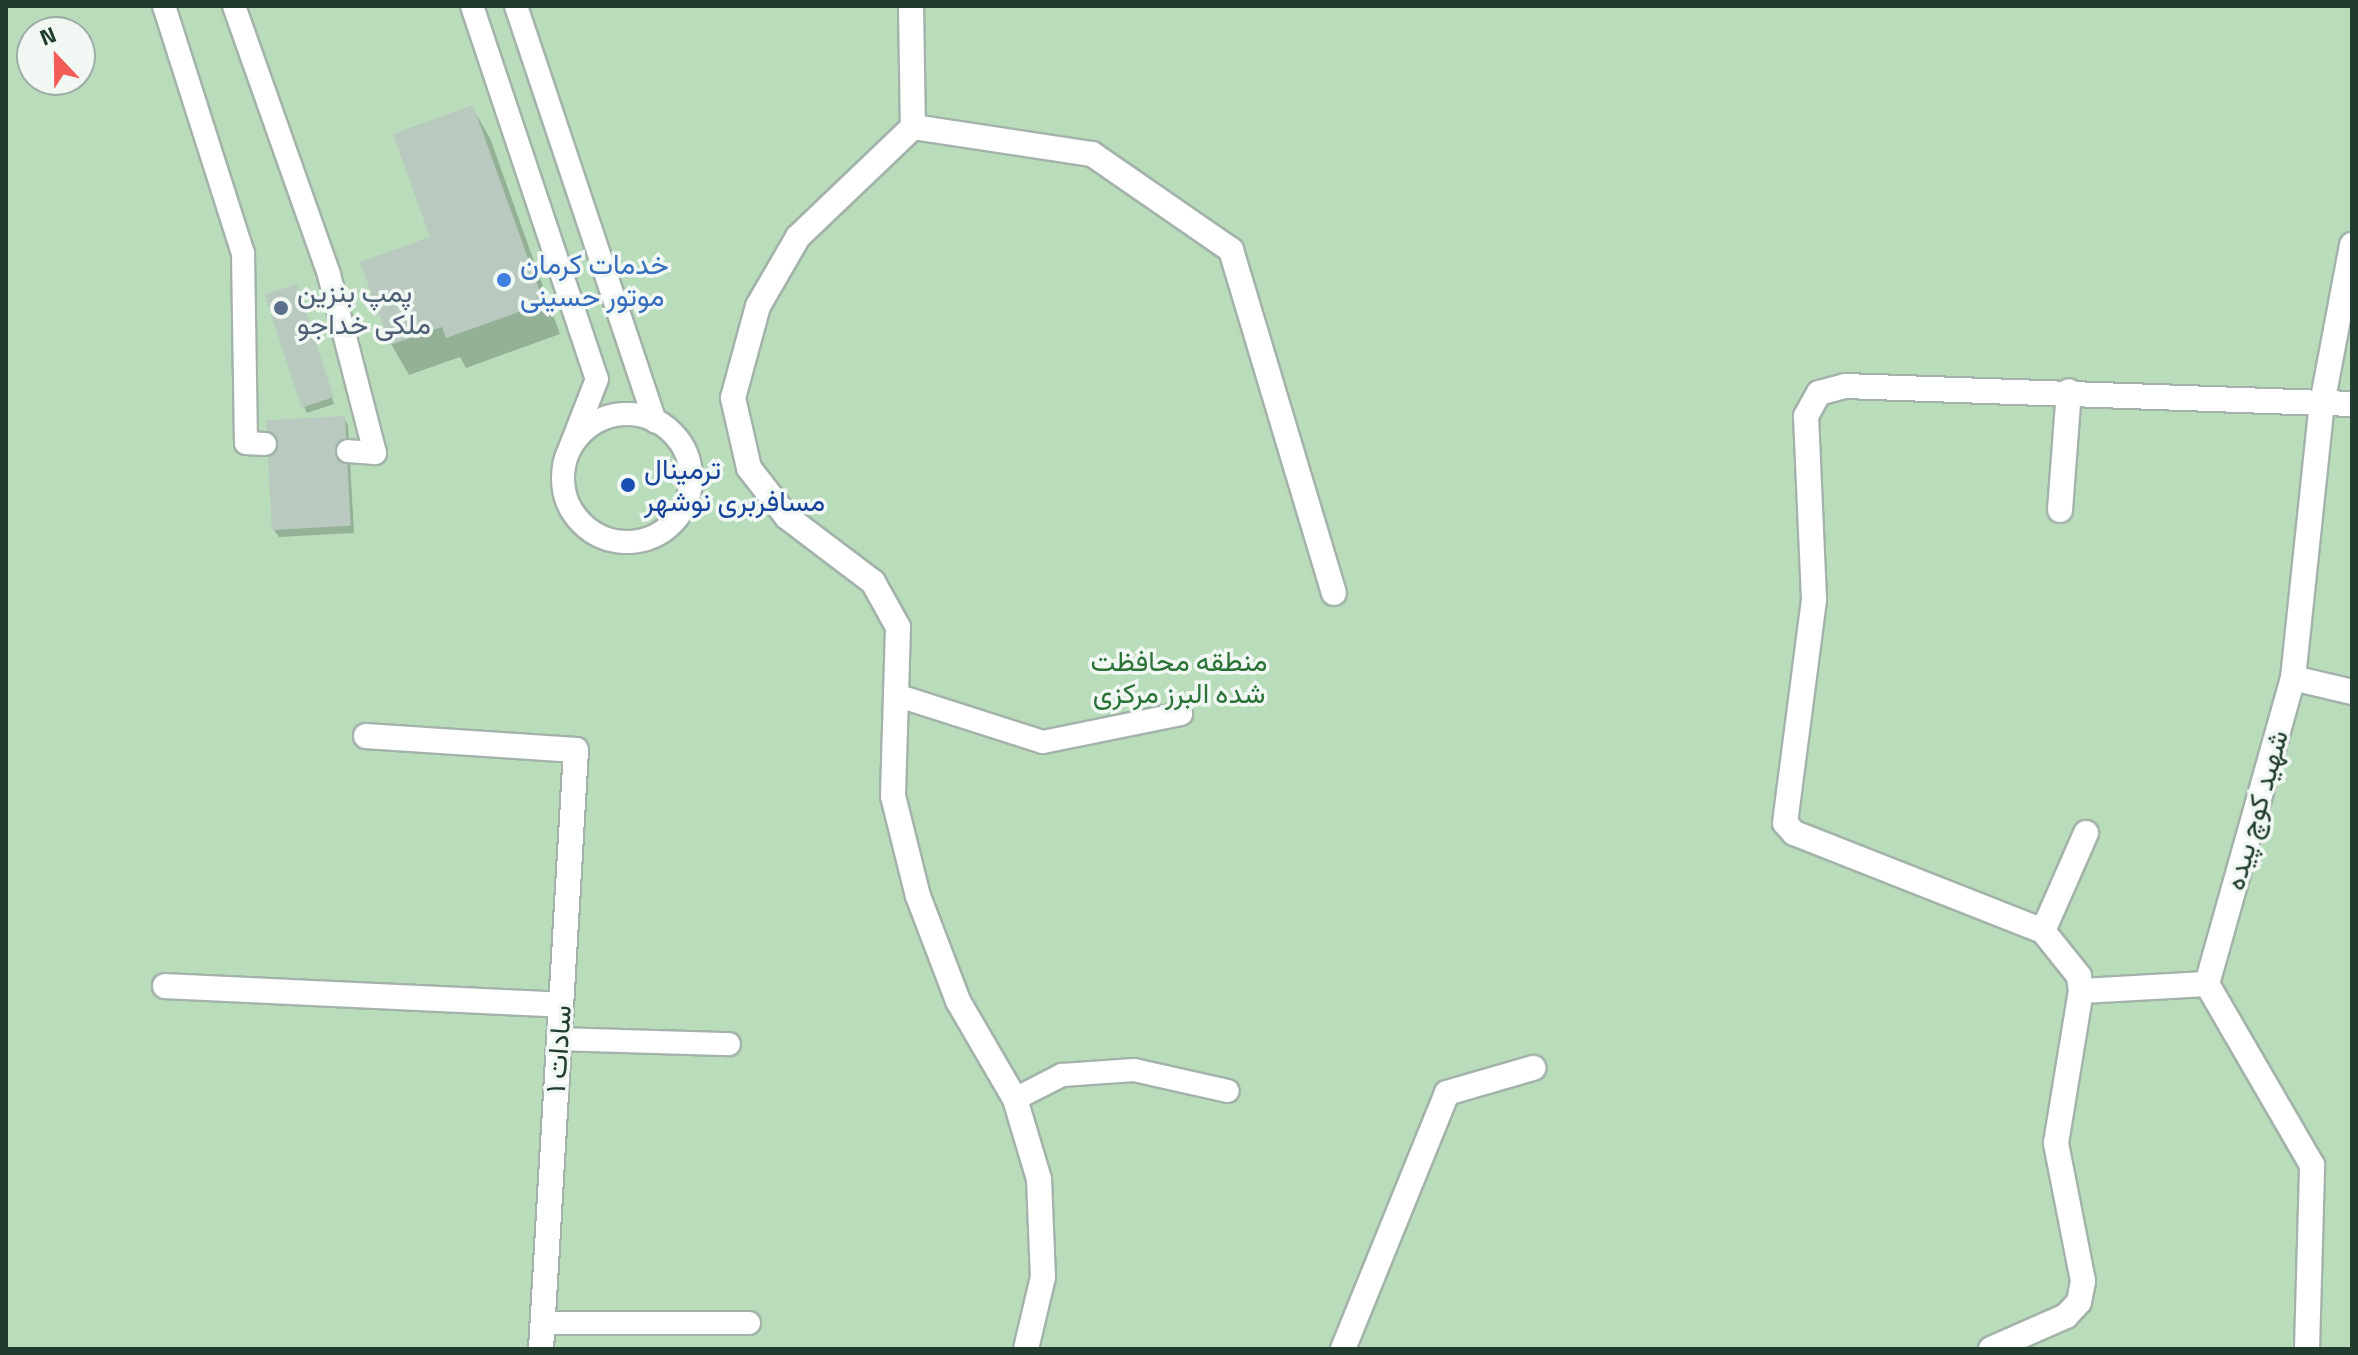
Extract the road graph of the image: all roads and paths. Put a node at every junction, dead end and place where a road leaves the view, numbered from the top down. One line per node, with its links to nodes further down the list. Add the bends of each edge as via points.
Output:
1 (164, 6): 12 (lane, via 243,253 246,443)
2 (234, 6): 14 (lane, via 329,275 375,453)
3 (472, 6): 13 (lane, via 597,379)
4 (516, 6): 11 (lane)
5 (911, 6): 6 (street)
6 (913, 127): 16 (street, via 1092,154 1231,250); 19 (street, via 798,237 758,306 733,398 749,468 787,517 873,582 898,627)
7 (2351, 255): 9 (street, شهید کوچ پیده)
8 (2069, 391): 9 (street); 15 (street); 23 (street, via 1845,386 1819,393 1806,416 1814,599 1785,823 1794,833)
9 (2322, 404): 10 (street); 17 (street, شهید کوچ پیده)
10 (2352, 404)
11 (655, 421): 13 (lane, via 623,414 602,419 583,430); 13 (lane, via 679,440 691,481 674,520 658,534 638,541 598,535 570,508 563,468)
12 (265, 444)
13 (570, 448)
14 (348, 451)
15 (2060, 510)
16 (1334, 593)
17 (2293, 678): 18 (street); 24 (street, شهید کوچ پیده)
18 (2352, 692)
19 (899, 696): 20 (lane, via 1043,742); 32 (street, via 893,796 918,896 958,1001)
20 (1181, 714)
21 (366, 736): 27 (street, سادات ۱, via 576,750)
22 (2086, 833): 23 (street)
23 (2043, 931): 26 (street, via 2079,976)
24 (2207, 984): 26 (street); 39 (street, via 2312,1165)
25 (165, 986): 27 (street)
26 (2081, 991): 38 (street, via 2056,1143 2083,1281 2079,1302 2066,1316)
27 (561, 1005): 28 (street, سادات ۱)
28 (558, 1039): 29 (lane); 33 (street, سادات ۱)
29 (729, 1044)
30 (1533, 1068): 37 (street, via 1447,1093)
31 (1228, 1091): 32 (lane, via 1134,1070 1062,1075)
32 (1015, 1099): 36 (street, via 1039,1179 1043,1277)
33 (543, 1323): 34 (lane); 35 (street, سادات ۱)
34 (749, 1323)
35 (541, 1349)
36 (1026, 1349)
37 (1343, 1349)
38 (1991, 1349)
39 (2307, 1349)

